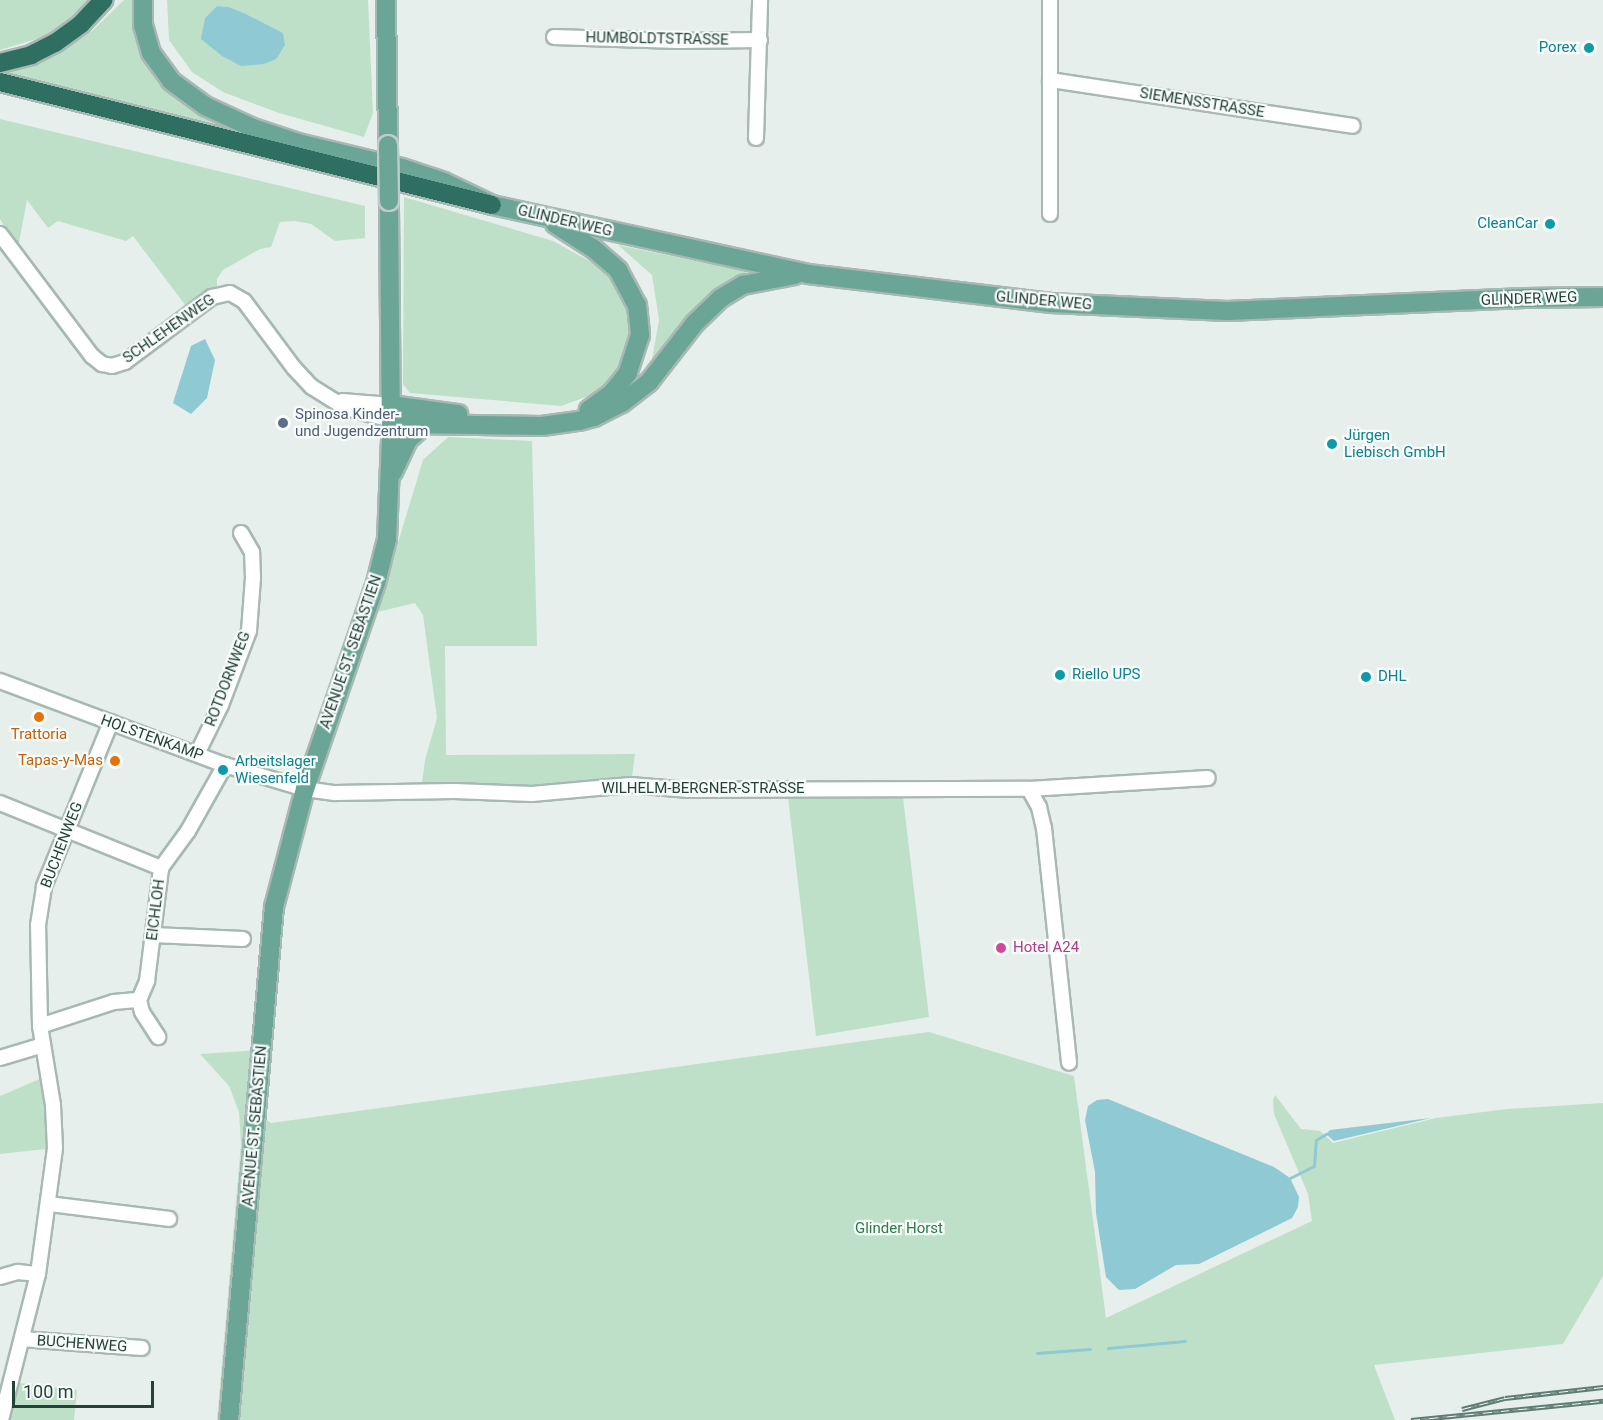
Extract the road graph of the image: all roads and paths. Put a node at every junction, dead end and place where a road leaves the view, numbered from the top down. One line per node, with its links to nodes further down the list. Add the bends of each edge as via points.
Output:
1 (103, 0): 8 (highway, via 55,44)
2 (143, 0): 13 (main road, GLINDER WEG, via 143,25 151,53 171,81 205,106 298,143 444,182)
3 (386, 0): 19 (main road, AVENUE ST. SEBASTIEN, bridge)
4 (760, 0): 7 (street)
5 (1050, 0): 9 (street)
6 (554, 37): 7 (street, HUMBOLDTSTRASSE)
7 (760, 40): 12 (street)
8 (0, 63)
9 (1050, 80): 11 (street, SIEMENSSTRASSE); 14 (street)
10 (0, 82): 13 (highway)
11 (1353, 126)
12 (756, 138)
13 (492, 205): 15 (main road, GLINDER WEG)
14 (1050, 214)
15 (546, 218): 17 (main road, GLINDER WEG); 19 (main road, via 606,258 632,291 639,335 633,360 620,384 589,410 549,420)
16 (0, 234): 19 (street, SCHLEHENWEG, via 100,363 112,366 125,362 212,297 227,293 244,301 300,375 321,392 344,402)
17 (808, 274): 18 (main road, GLINDER WEG, via 1051,303 1227,311); 20 (main road, via 756,282 721,298 695,323 649,382 622,403 594,417 543,426)
18 (1603, 297)
19 (391, 412): 20 (main road); 21 (main road, AVENUE ST. SEBASTIEN)
20 (425, 424): 21 (main road, via 408,440)
21 (390, 479): 28 (main road, AVENUE ST. SEBASTIEN, via 383,559)
22 (241, 534): 25 (street, ROTDORNWEG, via 252,552 249,631 221,705)
23 (1, 686): 24 (street, HOLSTENKAMP)
24 (111, 722): 25 (street, HOLSTENKAMP); 31 (street, BUCHENWEG)
25 (197, 754): 26 (street, HOLSTENKAMP)
26 (225, 765): 28 (street, HOLSTENKAMP); 32 (street, EICHLOH, via 188,831)
27 (1208, 778): 29 (street, WILHELM-BERGNER-STRASSE)
28 (305, 789): 29 (street, WILHELM-BERGNER-STRASSE, via 335,793 516,794 631,785 689,790); 48 (main road, AVENUE ST. SEBASTIEN, via 274,907)
29 (1029, 789): 40 (street, via 1044,828)
30 (0, 803): 31 (street)
31 (66, 828): 32 (street); 36 (street, BUCHENWEG, via 44,886 38,925)
32 (161, 868): 33 (street, EICHLOH)
33 (153, 935): 34 (street); 35 (street, EICHLOH, via 147,981)
34 (243, 939)
35 (139, 1000): 36 (street, via 114,1002); 37 (street)
36 (40, 1026): 38 (street, BUCHENWEG)
37 (158, 1037)
38 (43, 1045): 39 (street); 41 (street, BUCHENWEG, via 56,1140)
39 (0, 1058)
40 (1069, 1063)
41 (49, 1204): 42 (street); 43 (street, BUCHENWEG)
42 (169, 1219)
43 (38, 1274): 44 (street, via 18,1272); 45 (street, BUCHENWEG)
44 (0, 1277)
45 (22, 1339): 46 (street, BUCHENWEG); 47 (street, BUCHENWEG)
46 (142, 1348)
47 (1, 1420)
48 (229, 1420)

